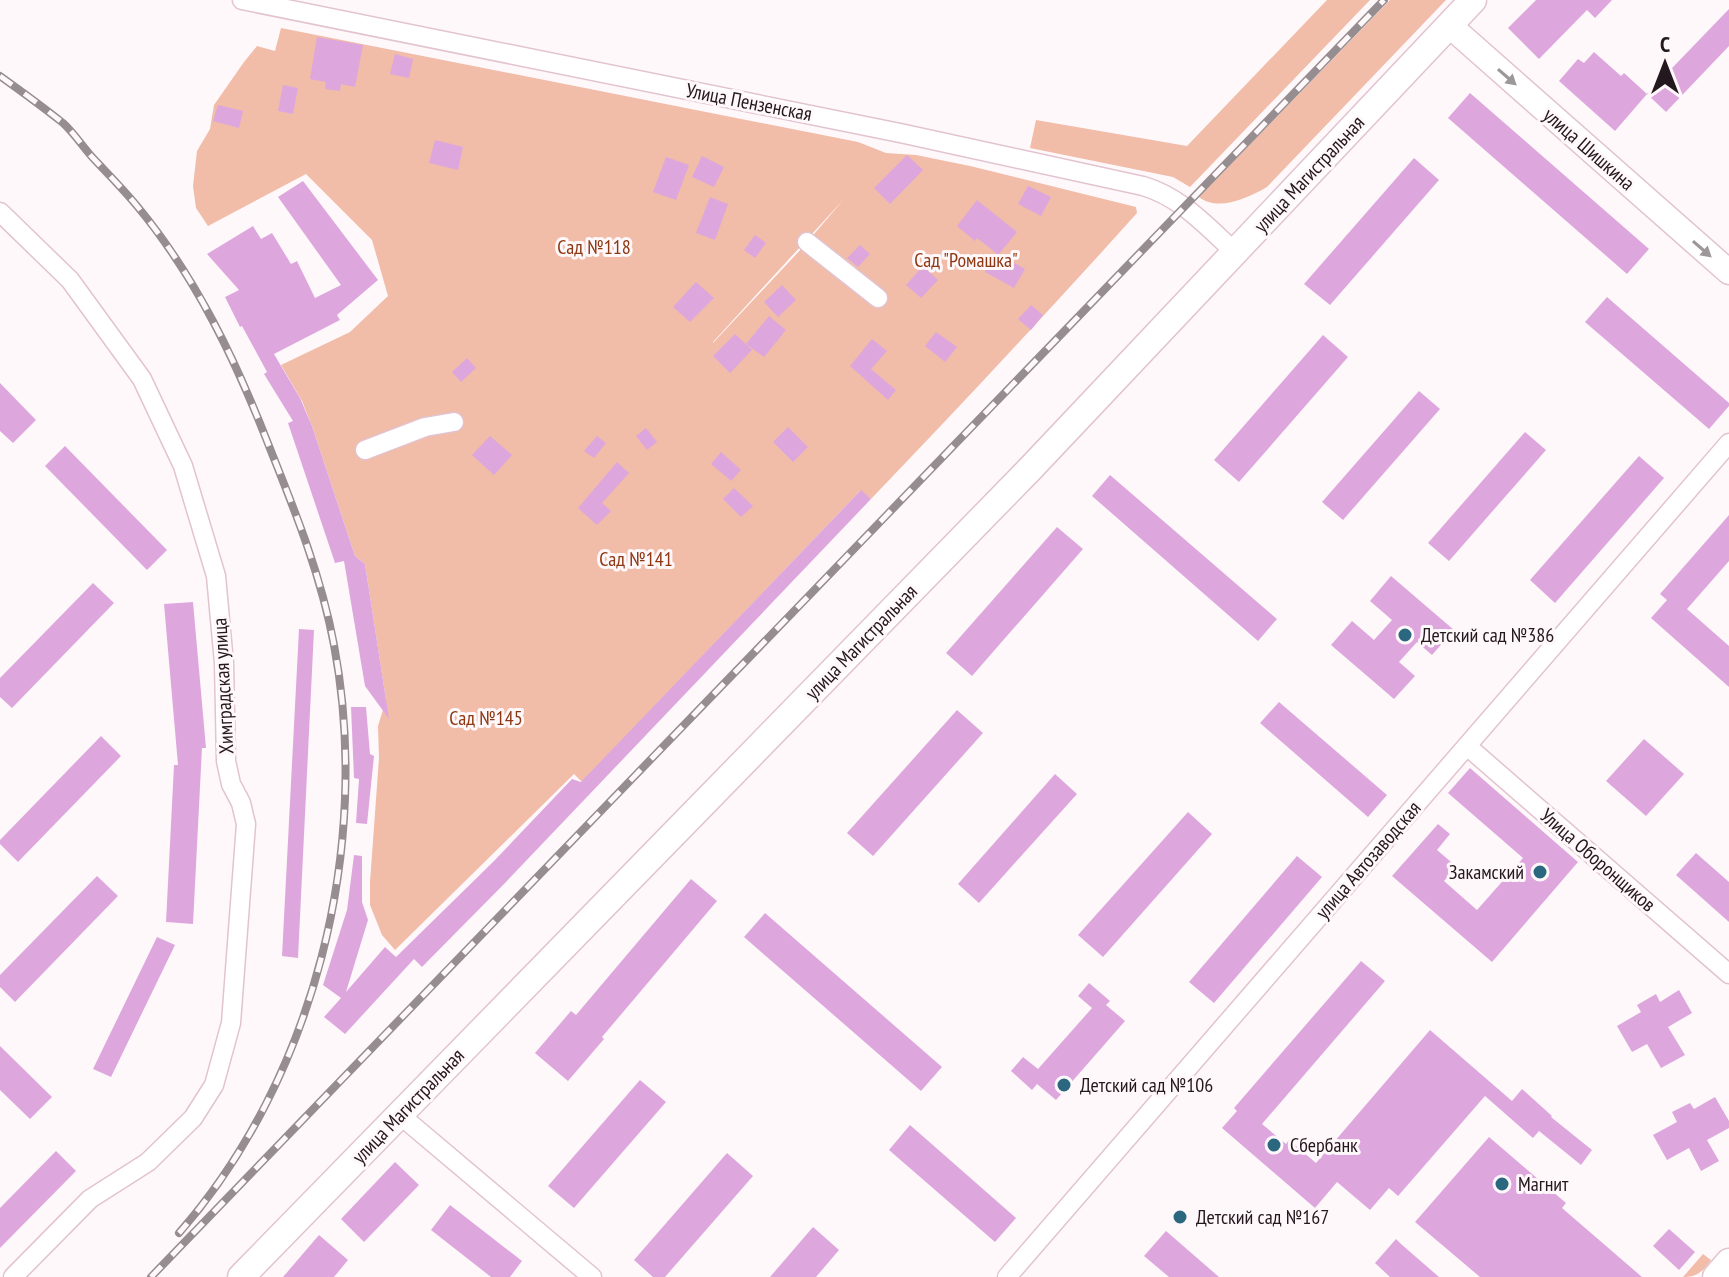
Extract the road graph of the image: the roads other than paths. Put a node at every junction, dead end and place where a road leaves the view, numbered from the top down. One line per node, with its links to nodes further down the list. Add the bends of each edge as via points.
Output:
1 (242, 0): 6 (street, Улица Пензенская, via 1143,186 1184,206)
2 (1473, 0): 3 (main road, улица Магистральная)
3 (1449, 25): 6 (main road, улица Магистральная); 7 (street, улица Шишкина, one-way to 7)
4 (0, 212): 16 (street, Химградская улица, via 70,280 142,379 183,466 216,576 226,761 246,824 231,1023 214,1085 193,1118 148,1162 90,1199)
5 (807, 242): 8 (street)
6 (1235, 252): 14 (main road, улица Магистральная)
7 (1729, 272)
8 (878, 298)
9 (454, 422): 11 (street)
10 (1729, 443): 12 (street, улица Автозаводская)
11 (365, 450)
12 (1467, 746): 13 (street, Улица Оборонщиков); 19 (street, улица Автозаводская)
13 (1729, 974)
14 (400, 1115): 17 (main road, улица Магистральная); 18 (street)
15 (1729, 1262): 20 (main road)
16 (13, 1277)
17 (241, 1277)
18 (592, 1277)
19 (1007, 1277)
20 (1716, 1277)

